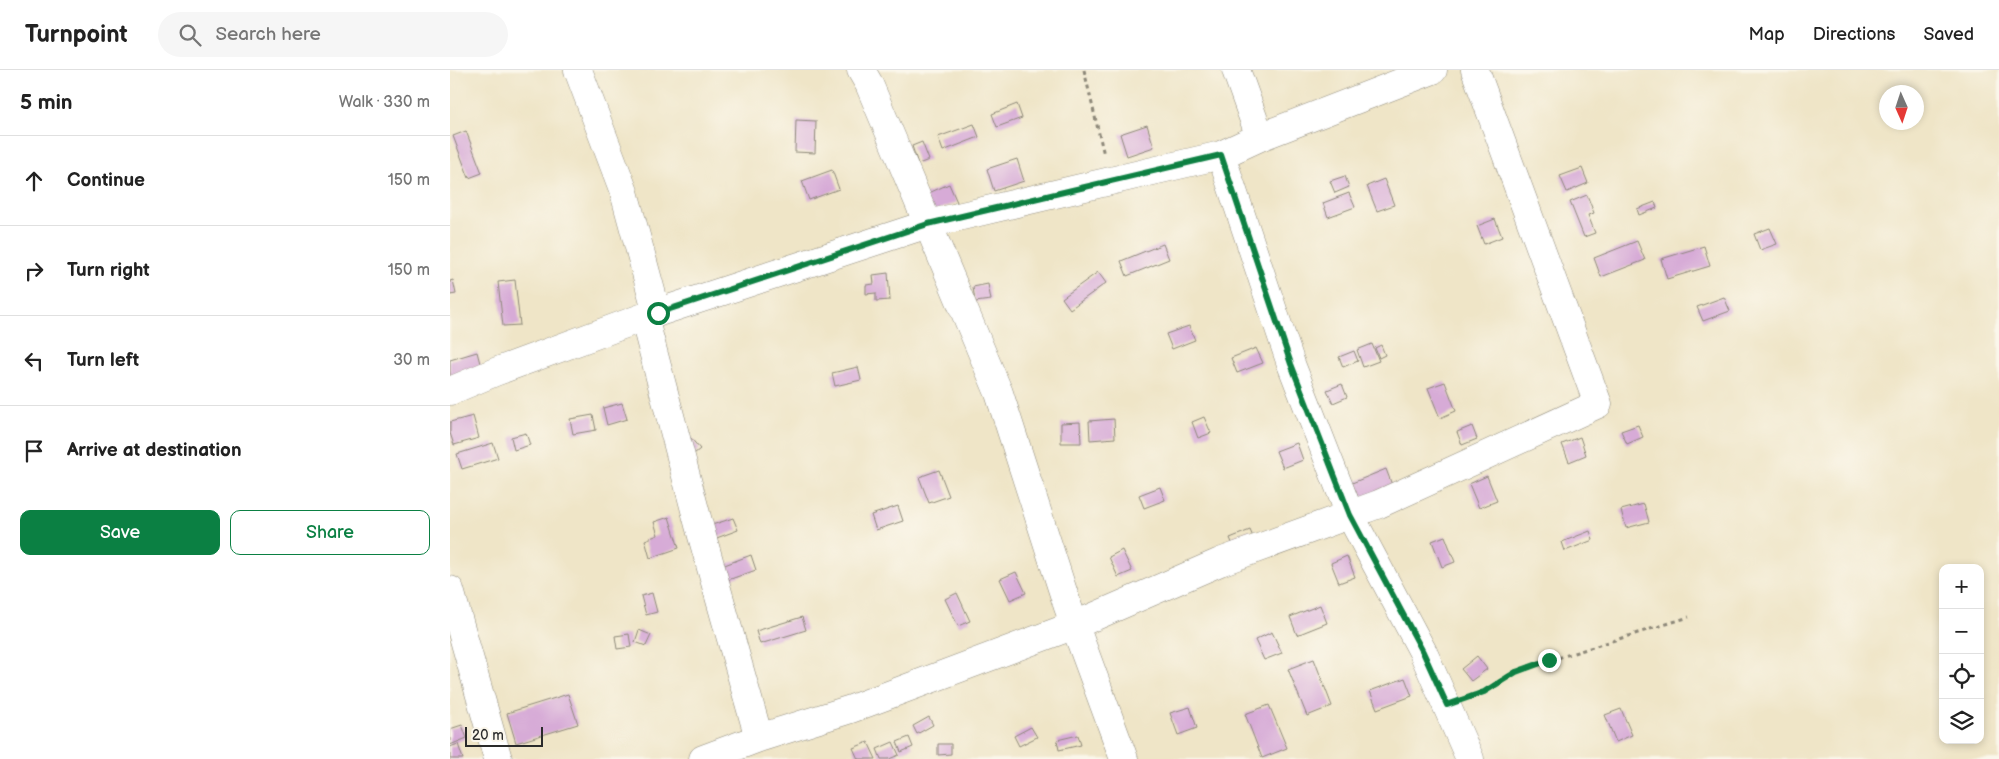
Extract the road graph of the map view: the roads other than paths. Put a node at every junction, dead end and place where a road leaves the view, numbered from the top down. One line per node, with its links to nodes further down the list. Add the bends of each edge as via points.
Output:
1 (578, 70): 9 (street, via 624,192)
2 (861, 70): 8 (street)
3 (1236, 70): 6 (street)
4 (1433, 70): 6 (street)
5 (1475, 70): 11 (street, via 1598,404)
6 (1260, 138): 7 (street)
7 (1221, 155): 8 (street); 11 (street, via 1291,364)
8 (928, 224): 9 (street); 13 (street, via 1000,394)
9 (651, 315): 10 (street); 14 (street)
10 (450, 391)
11 (1350, 515): 13 (street, via 1220,562); 18 (street, via 1423,652)
12 (450, 590): 15 (street)
13 (1075, 625): 14 (street); 17 (street)
14 (746, 748): 16 (street)
15 (498, 759)
16 (703, 759)
17 (1124, 759)
18 (1470, 759)

